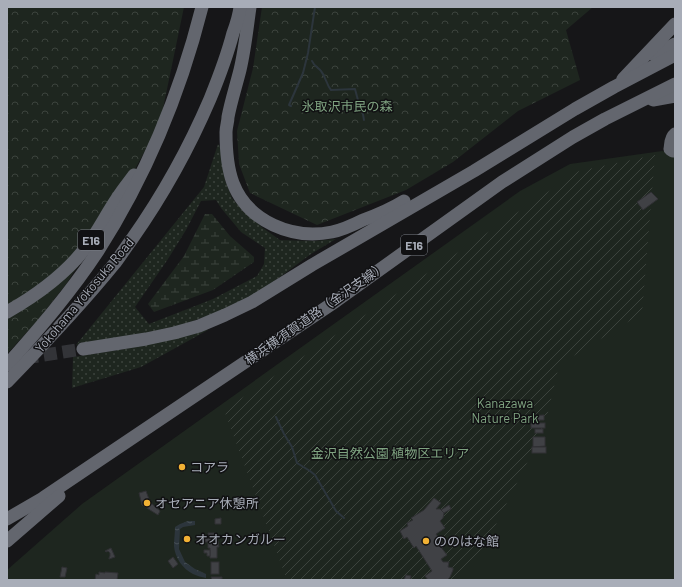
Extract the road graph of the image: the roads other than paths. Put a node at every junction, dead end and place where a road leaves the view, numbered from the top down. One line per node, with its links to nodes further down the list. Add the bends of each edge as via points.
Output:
1 (202, 7): 16 (highway, Yokohama Yokosuka Road / E16, via 183,71)
2 (240, 7): 21 (highway, Yokohama Yokosuka Road / E16, via 227,55 210,99 185,154 162,194 115,262)
3 (250, 7): 14 (highway, E16, via 226,130 227,163 234,184 250,209 273,225 290,231 306,234 332,232 392,209 516,137)
4 (675, 24): 9 (highway)
5 (674, 45): 7 (highway, E16); 7 (highway, via 654,55)
6 (675, 76): 11 (highway)
7 (628, 80): 9 (highway, E16)
8 (675, 84): 11 (highway, 横浜横須賀道路（金沢支線） / E16)
9 (614, 87): 14 (highway, E16)
10 (675, 89): 11 (highway)
11 (657, 93): 13 (highway, 横浜横須賀道路（金沢支線） / E16)
12 (675, 96): 13 (highway)
13 (635, 104): 22 (highway, 横浜横須賀道路（金沢支線） / E16, via 573,137 502,182 336,301)
14 (575, 109): 19 (highway, E16, via 245,306 199,326 174,333)
15 (675, 134): 17 (highway, via 671,141)
16 (154, 148): 18 (highway, E16, via 77,258 57,278); 20 (highway, Yokohama Yokosuka Road / E16, via 137,184 97,252 62,301)
17 (673, 150)
18 (7, 312)
19 (83, 349)
20 (7, 365)
21 (7, 382)
22 (161, 419): 23 (highway, E16); 24 (highway, E16, via 73,484)
23 (7, 519)
24 (7, 541)

